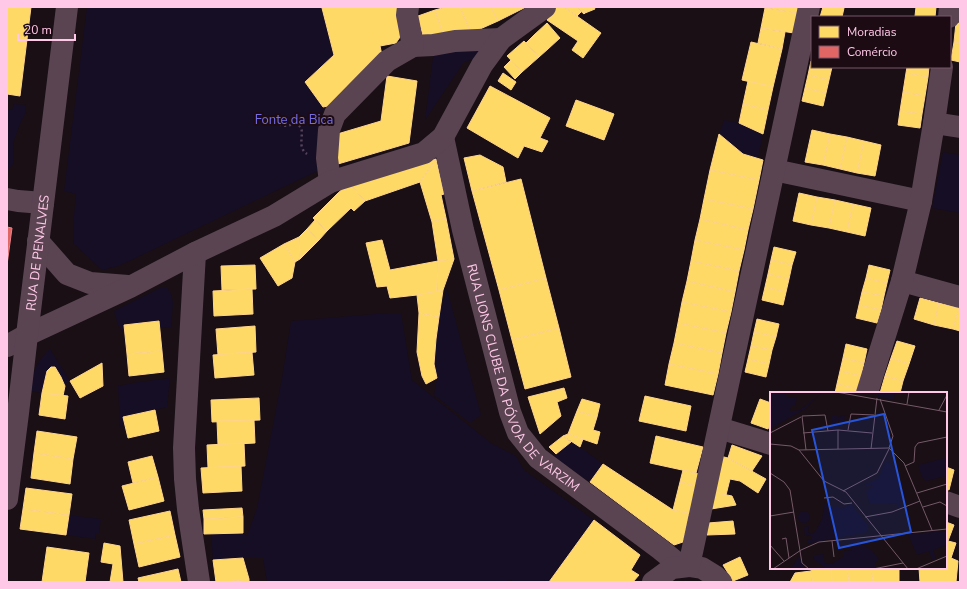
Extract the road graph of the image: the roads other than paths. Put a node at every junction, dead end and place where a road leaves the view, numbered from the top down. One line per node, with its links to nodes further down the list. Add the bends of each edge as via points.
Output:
1 (67, 7): 15 (street, RUA DE PENALVES)
2 (408, 7): 6 (street)
3 (545, 7): 5 (street)
4 (809, 7): 11 (street)
5 (501, 39): 6 (street); 10 (street, via 482,65)
6 (413, 46): 12 (street, via 387,61 335,114 329,130 327,158)
7 (942, 68): 8 (street)
8 (934, 123): 9 (street); 14 (street)
9 (960, 127)
10 (443, 137): 12 (street, via 424,153); 30 (street, RUA LIONS CLUBE DA PÓVOA DE VARZIM, via 463,230 510,412 518,433 538,458)
11 (774, 170): 14 (street); 25 (street)
12 (330, 182): 17 (street, via 274,216)
13 (7, 199): 15 (street)
14 (921, 201): 18 (street)
15 (43, 203): 16 (street, RUA DE PENALVES)
16 (38, 241): 19 (street, via 67,274 90,283); 21 (street, RUA DE PENALVES)
17 (195, 253): 19 (street); 31 (street, via 184,448 188,509)
18 (902, 281): 20 (street); 23 (street)
19 (130, 286): 21 (street)
20 (960, 297)
21 (27, 335): 22 (street); 24 (street, RUA DE PENALVES)
22 (7, 346)
23 (867, 392)
24 (13, 405): 27 (street, RUA DE PENALVES)
25 (720, 428): 26 (street); 30 (street)
26 (770, 444)
27 (7, 499)
28 (947, 502): 29 (street)
29 (960, 507)
30 (685, 566): 32 (street, via 672,568); 33 (street, via 702,568)
31 (199, 582)
32 (653, 582)
33 (721, 582)

